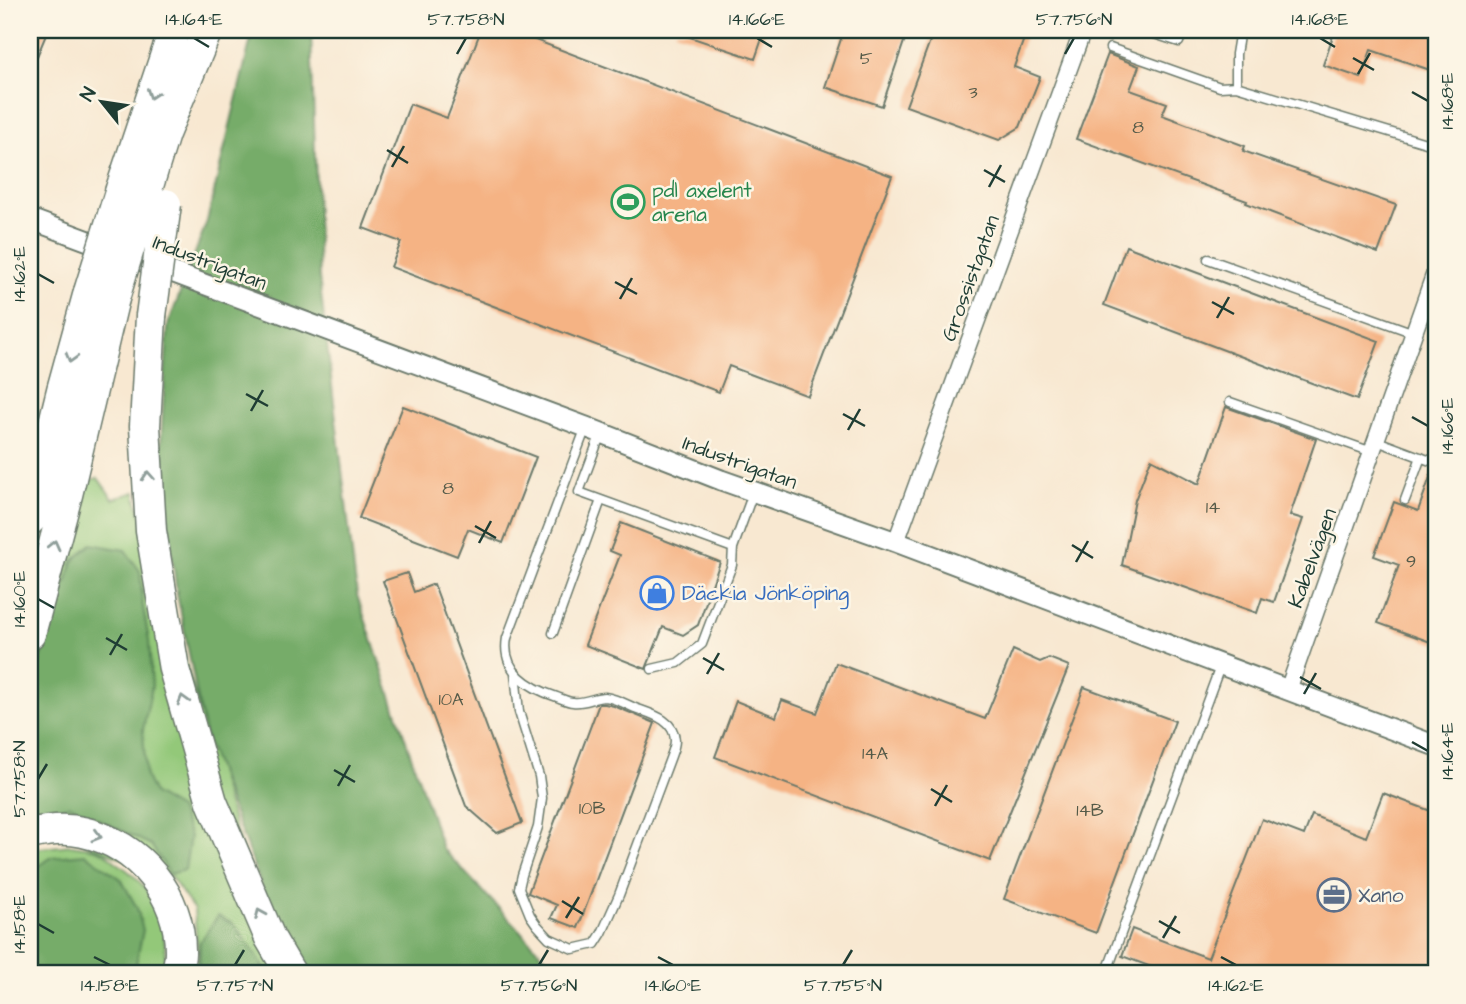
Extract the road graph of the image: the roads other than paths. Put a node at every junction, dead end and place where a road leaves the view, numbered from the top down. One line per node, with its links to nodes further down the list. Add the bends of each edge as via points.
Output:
1 (174, 30): 10 (highway, one-way to 10)
2 (208, 30): 10 (highway, via 164,134)
3 (1083, 30): 26 (street, Grossistgatan)
4 (1142, 30): 5 (lane, via 1179,42)
5 (1183, 30)
6 (1240, 30): 8 (lane)
7 (1110, 48): 8 (lane, via 1220,87)
8 (1236, 86): 9 (lane)
9 (1436, 146)
10 (144, 197): 14 (highway, bridge); 37 (highway, one-way to 10, bridge, via 270,938 212,802 174,669 150,517 145,426 151,316)
11 (30, 219): 18 (street, Industrigatan)
12 (1208, 260): 16 (lane)
13 (1436, 270): 15 (street, Kabelvägen)
14 (101, 297): 25 (highway, one-way to 25, via 62,390); 29 (highway, one-way to 14, via 67,495)
15 (1431, 304): 16 (street, Kabelvägen)
16 (1415, 332): 19 (street, Kabelvägen)
17 (1230, 402): 19 (lane)
18 (593, 430): 22 (street, Industrigatan); 23 (lane, via 579,492); 32 (lane, via 507,638 505,650)
19 (1374, 447): 20 (lane); 33 (street, Kabelvägen)
20 (1420, 457): 21 (lane); 24 (lane)
21 (1436, 463)
22 (754, 491): 26 (street, Industrigatan); 27 (lane)
23 (601, 500): 27 (lane); 28 (lane)
24 (1405, 500)
25 (32, 506)
26 (896, 542): 30 (street, Industrigatan)
27 (733, 548): 31 (lane, via 732,565 702,644 678,663)
28 (553, 633)
29 (30, 634)
30 (1221, 664): 33 (street, Industrigatan); 38 (lane)
31 (652, 669)
32 (515, 673): 32 (lane, via 547,694 573,702 609,697 662,719 670,725 675,740 613,908 595,944 573,949 549,938 530,915 519,888 542,798 519,712)
33 (1288, 690): 34 (street, Industrigatan)
34 (1436, 746)
35 (30, 834): 36 (highway, one-way to 36, via 82,831 111,841 135,857 154,876 177,925 180,954)
36 (176, 974)
37 (291, 974)
38 (1106, 974)

